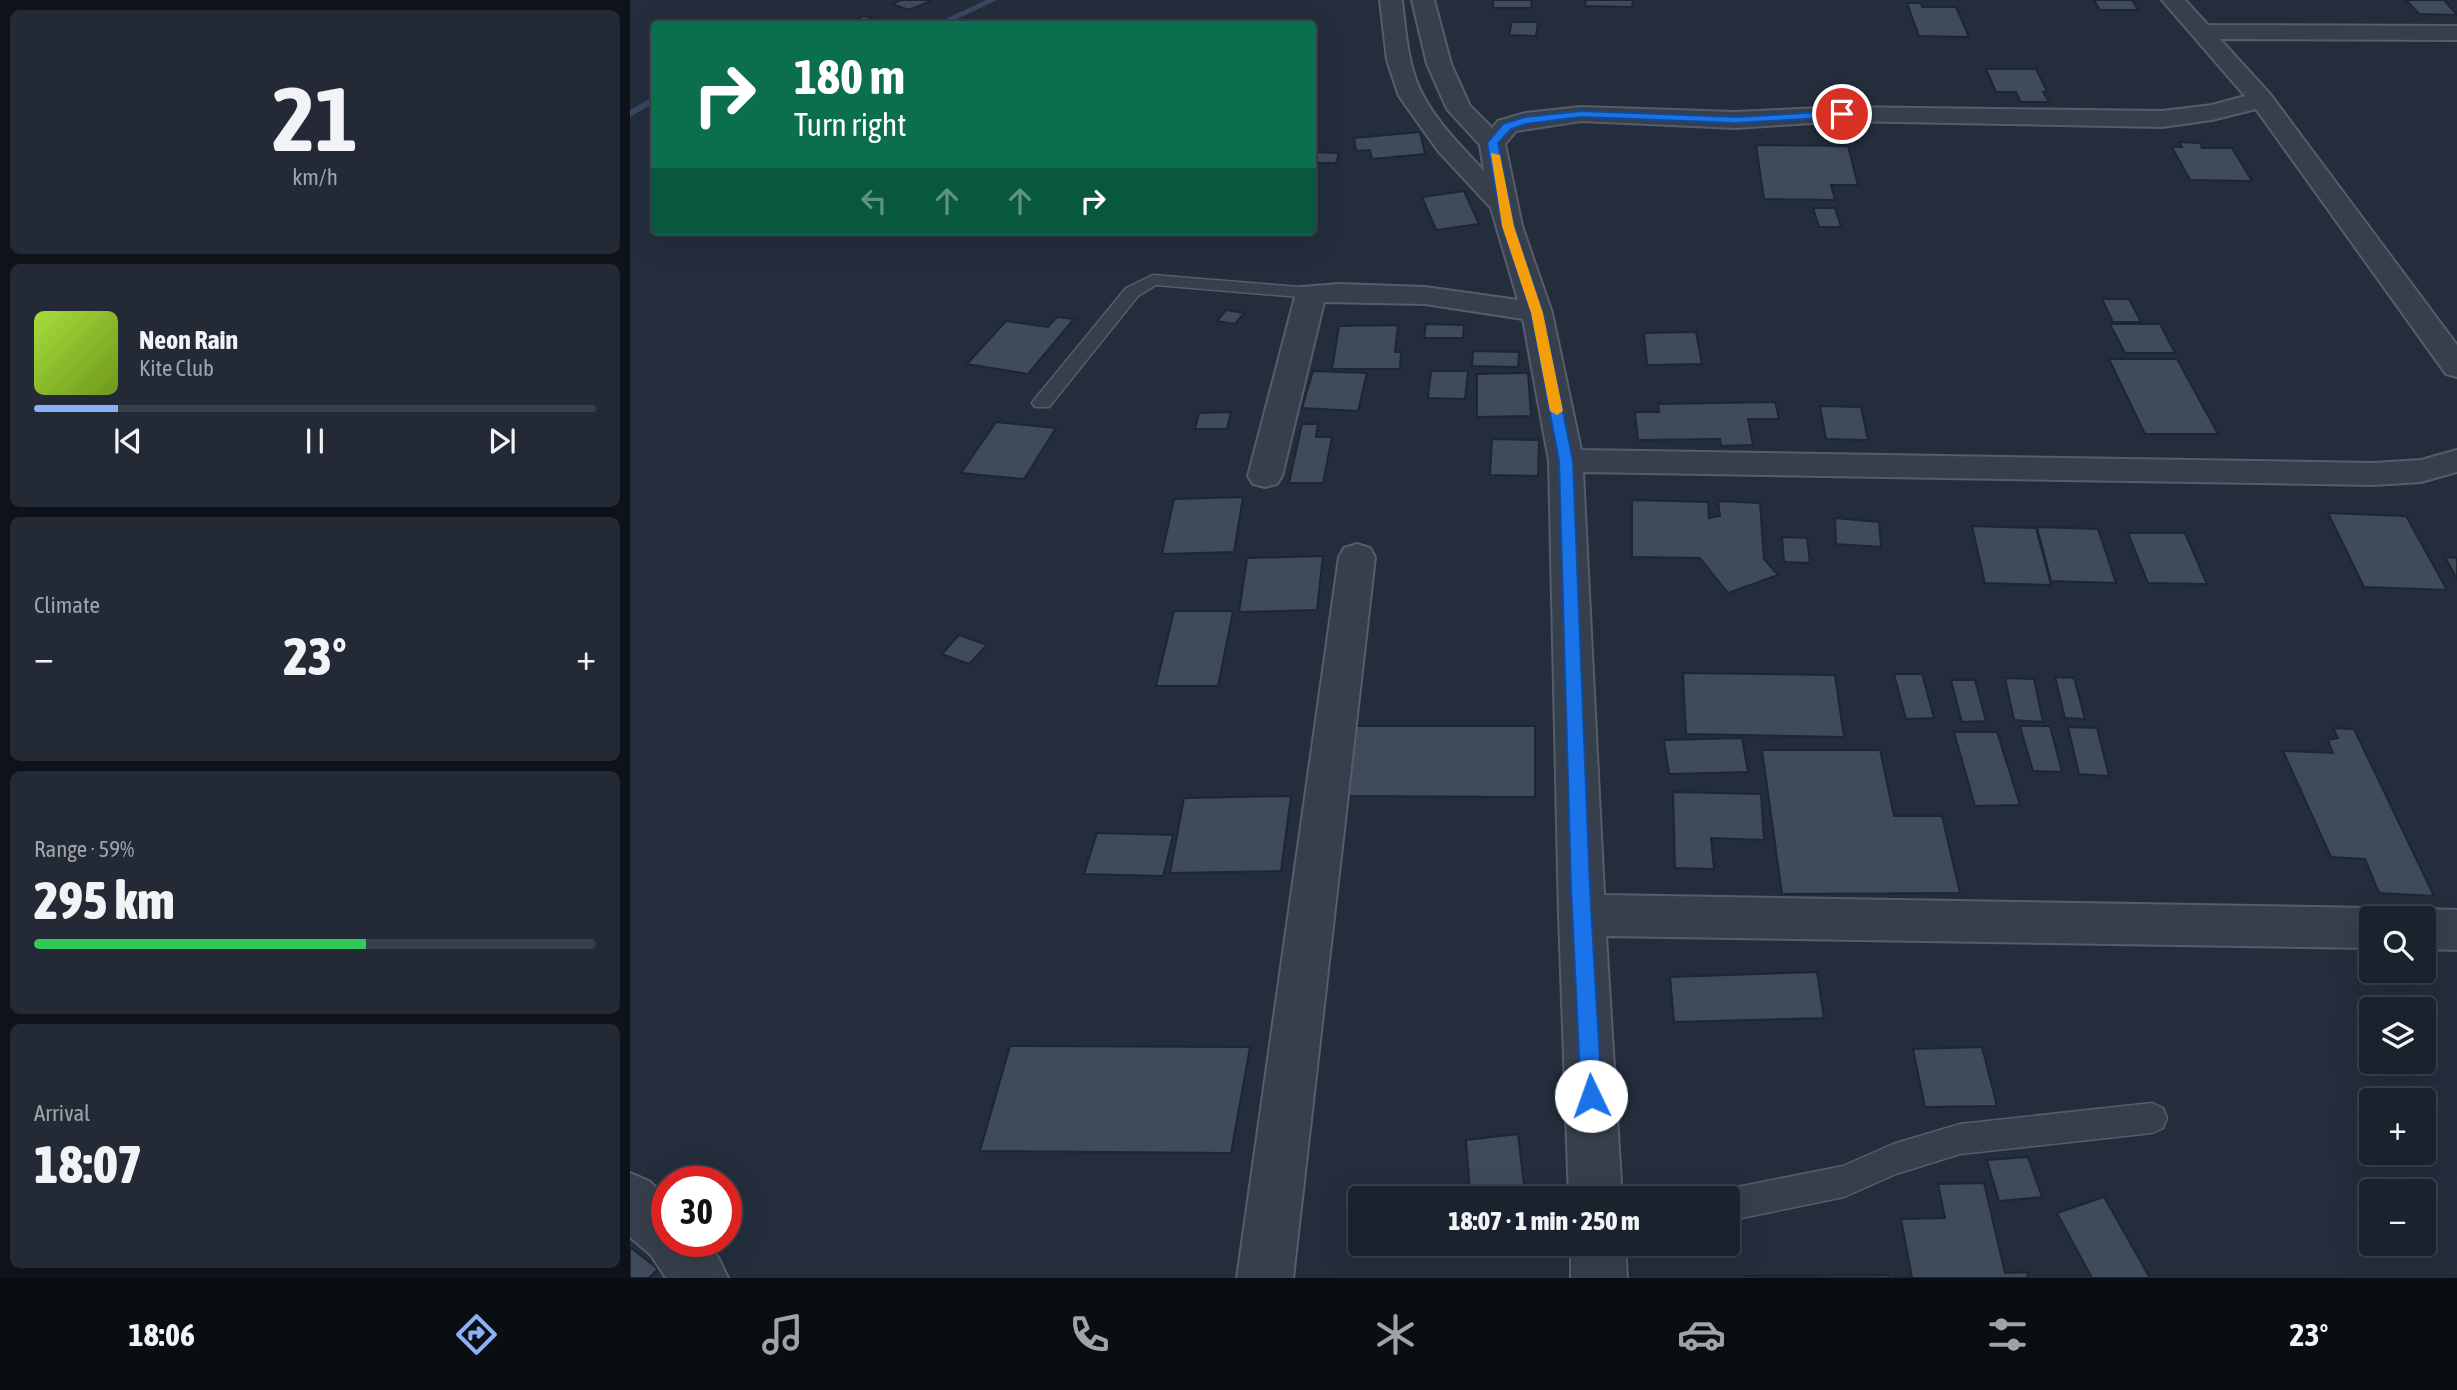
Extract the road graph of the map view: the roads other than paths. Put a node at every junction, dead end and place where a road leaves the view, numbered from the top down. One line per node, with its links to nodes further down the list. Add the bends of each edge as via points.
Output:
1 (1391, 0): 8 (street, via 1396,47 1416,105 1467,171)
2 (1423, 0): 7 (street, via 1439,64 1459,109)
3 (2173, 0): 4 (street)
4 (2201, 32): 5 (street); 6 (street)
5 (2457, 33)
6 (2261, 99): 7 (street, via 2220,112 2162,119 1842,114 1736,120 1581,114 1525,121 1507,127); 11 (street)
7 (1492, 143): 8 (street)
8 (1504, 205): 10 (street)
9 (1311, 293): 10 (street, via 1416,293 1489,301); 12 (lane, via 1153,280 1142,284); 15 (street)
10 (1537, 313): 13 (street)
11 (2457, 367)
12 (1042, 403)
13 (1566, 461): 14 (street, via 2374,474 2421,471); 17 (street)
14 (2457, 461)
15 (1265, 476)
16 (1357, 557): 29 (street)
17 (1582, 915): 18 (street); 22 (street)
18 (2359, 928)
19 (2436, 929): 20 (street)
20 (2457, 930)
21 (2152, 1118): 24 (lane, via 1960,1139 1893,1158 1844,1181)
22 (1595, 1186)
23 (630, 1200): 25 (street)
24 (1740, 1202)
25 (651, 1220)
26 (1598, 1256): 30 (street)
27 (684, 1257): 28 (street)
28 (700, 1278)
29 (1265, 1278)
30 (1599, 1278)

